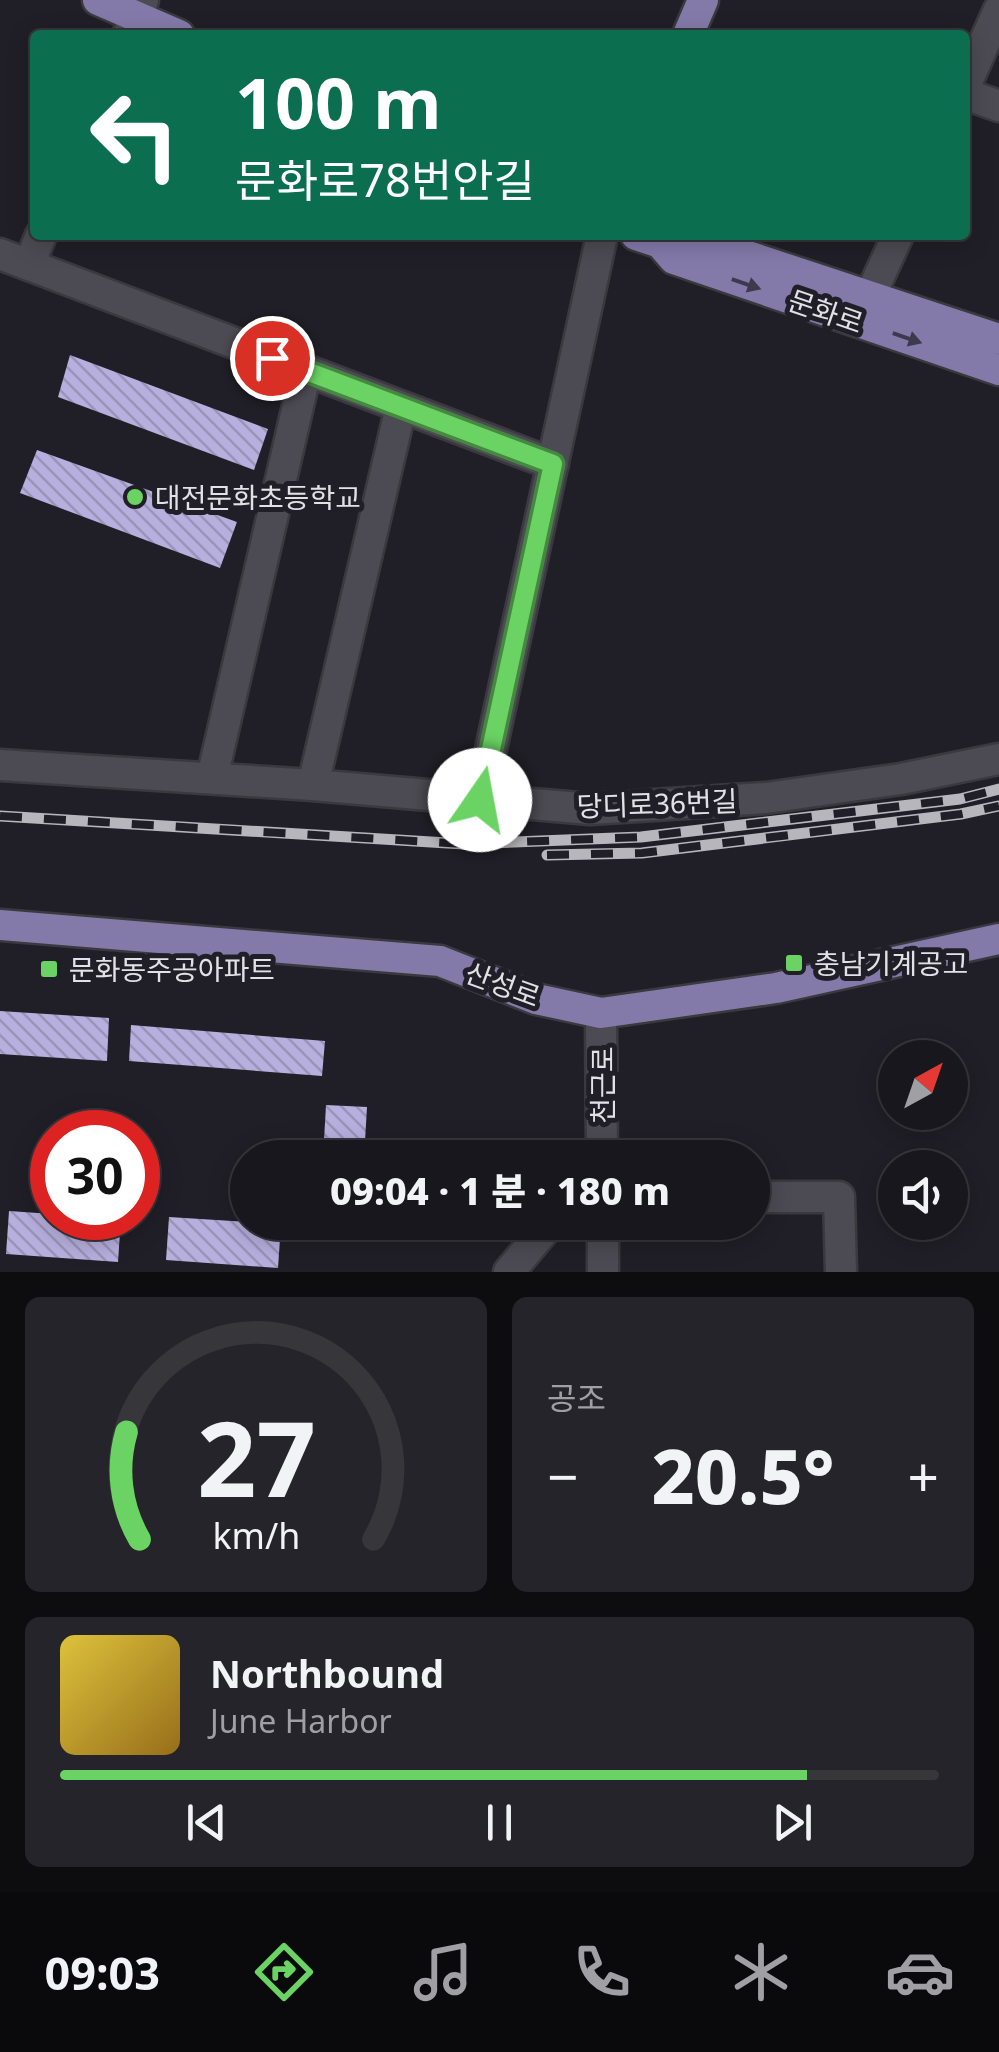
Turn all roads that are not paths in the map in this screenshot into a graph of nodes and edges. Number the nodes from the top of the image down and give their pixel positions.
1 (98, 0) edge
2 (703, 0) edge
3 (999, 10) edge
4 (136, 17) edge
5 (166, 30) edge
6 (690, 30) edge
7 (970, 75) edge
8 (970, 96) edge
9 (999, 106) edge
10 (36, 240) edge
11 (601, 240) edge
12 (666, 240) edge
13 (675, 240) edge
14 (896, 240) edge
15 (14, 259) edge
16 (870, 296) junction
17 (939, 319) junction
18 (999, 328) edge
19 (999, 339) edge
20 (953, 354) junction
21 (999, 370) edge
22 (306, 371) junction
23 (999, 380) edge
24 (401, 407) junction
25 (553, 464) junction
26 (999, 759) edge
27 (0, 765) edge
28 (212, 778) junction
29 (313, 784) junction
30 (480, 800) junction
31 (0, 926) edge
32 (999, 939) edge
33 (601, 1013) junction
34 (602, 1140) edge
35 (770, 1196) edge
36 (537, 1240) edge
37 (603, 1240) edge
38 (509, 1272) edge
39 (603, 1272) edge
40 (841, 1272) edge

1 - 4 main road
2 - 6 main road
3 - 7 street
4 - 5 main road
8 - 9 street
10 - 15 street
11 - 25 street
12 -> 20 main road, 문화로
13 - 16 main road, 문화로
14 - 16 street
15 - 22 street
16 - 17 main road, 문화로
17 - 18 main road
17 - 19 main road, 문화로
20 - 21 main road, 문화로
20 - 23 main road
22 - 24 street
22 - 28 street
24 - 25 street
24 - 29 street
25 - 30 street
26 - 30 street, 당디로36번길
27 - 28 street, 당디로36번길
28 - 29 street, 당디로36번길
29 - 30 street, 당디로36번길
31 - 33 main road, 산성로
32 - 33 main road, 산성로
33 - 34 street, 천근로
35 - 40 street
36 - 38 street
37 - 39 street

